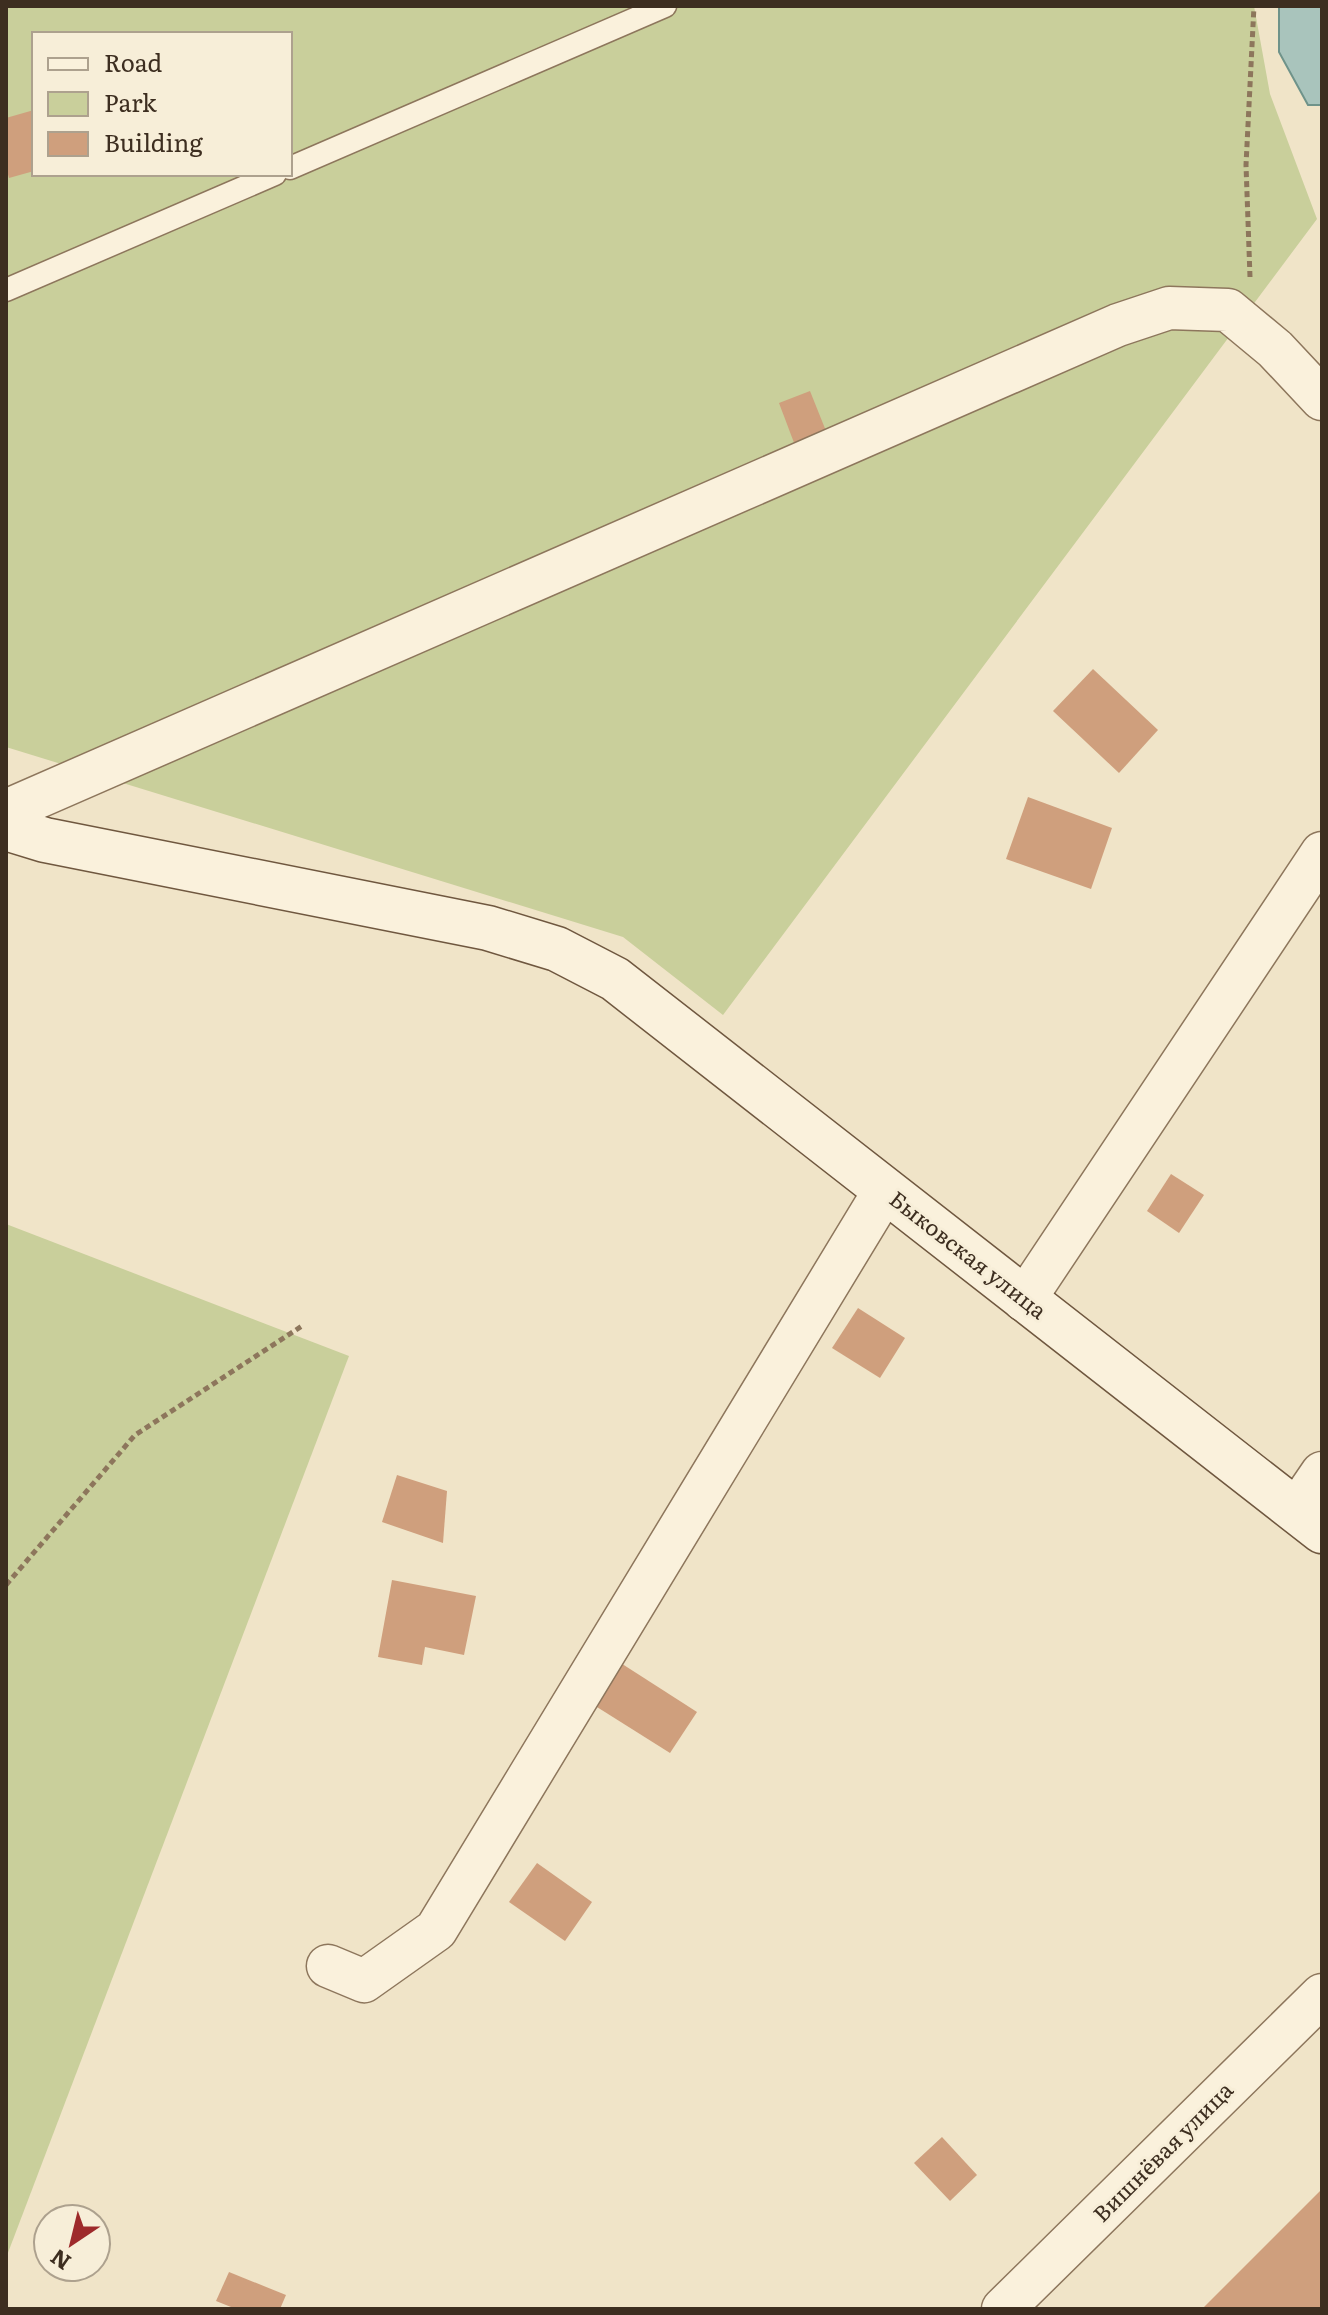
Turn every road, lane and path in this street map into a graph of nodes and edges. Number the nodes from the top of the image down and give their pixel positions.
1 (665, 6) edge
2 (1254, 6) edge
3 (292, 167) edge
4 (270, 176) edge
5 (6, 290) edge
6 (1252, 330) junction
7 (1322, 399) edge
8 (6, 811) edge
9 (6, 828) edge
10 (1322, 853) edge
11 (885, 1190) junction
12 (1024, 1300) junction
13 (302, 1326) dead end
14 (1322, 1473) edge
15 (1309, 1521) edge
16 (6, 1585) edge
17 (328, 1966) dead end
18 (1322, 1995) edge
19 (1003, 2309) edge

1 - 3 lane
2 - 6 path
4 - 5 lane
6 - 7 street
6 - 8 street
9 - 11 street, Быковская улица
10 - 12 street
11 - 12 street, Быковская улица
11 - 17 street
12 - 15 street, Быковская улица
13 - 16 path
14 - 15 street
18 - 19 street, Вишнёвая улица

